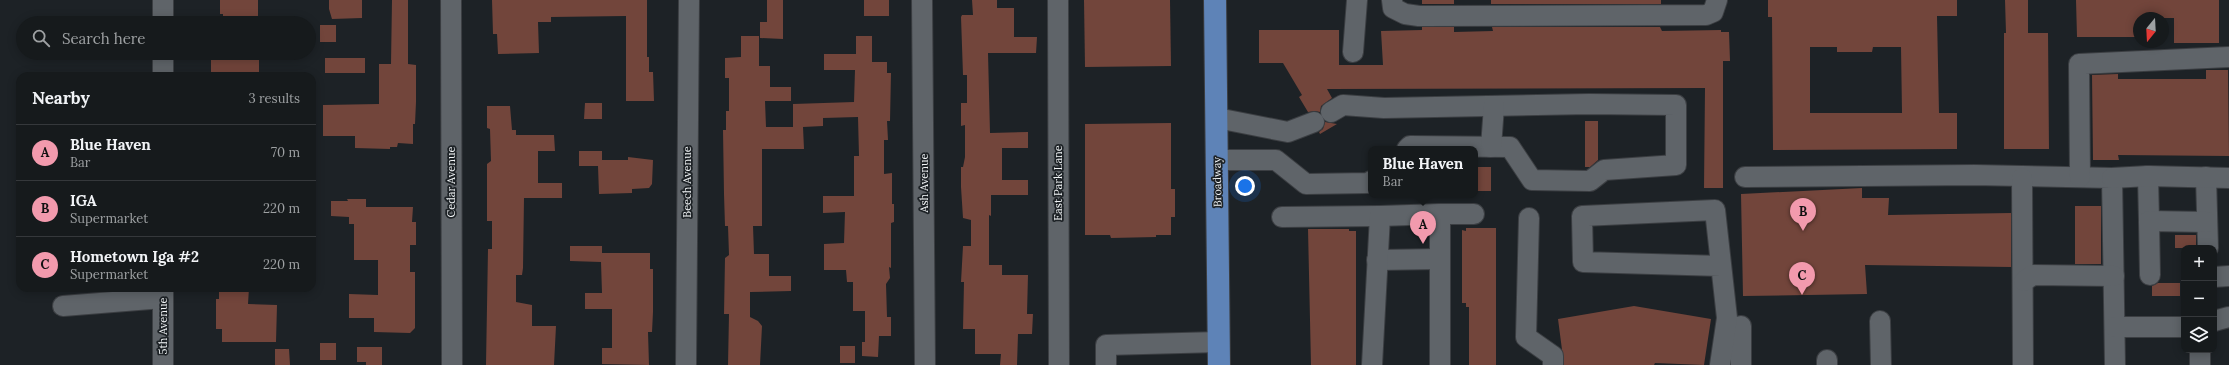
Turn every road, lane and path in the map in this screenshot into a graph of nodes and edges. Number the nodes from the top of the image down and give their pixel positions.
1 (163, 0) edge
2 (451, 0) edge
3 (689, 0) edge
4 (922, 0) edge
5 (1058, 0) edge
6 (1216, 0) edge
7 (1357, 0) edge
8 (1392, 0) edge
9 (1717, 0) edge
10 (163, 16) edge
11 (1352, 52) dead end
12 (2229, 57) edge
13 (163, 60) edge
14 (163, 72) edge
15 (1494, 106) junction
16 (1331, 112) dead end
17 (1217, 118) junction
18 (1314, 122) dead end
19 (1288, 132) junction
20 (1478, 147) edge
21 (1491, 147) junction
22 (1217, 160) junction
23 (1276, 160) junction
24 (2148, 176) junction
25 (1745, 177) dead end
26 (2080, 177) junction
27 (2206, 177) junction
28 (2022, 178) junction
29 (2112, 178) junction
30 (2229, 178) edge
31 (1368, 184) edge
32 (1440, 214) junction
33 (1474, 214) dead end
34 (1380, 216) junction
35 (1282, 217) dead end
36 (1529, 218) dead end
37 (2150, 221) junction
38 (2207, 222) junction
39 (2208, 245) edge
40 (1440, 259) junction
41 (1377, 260) junction
42 (1721, 266) junction
43 (2150, 275) dead end
44 (2114, 276) junction
45 (2229, 276) edge
46 (2217, 277) edge
47 (2024, 281) junction
48 (163, 293) edge
49 (63, 306) dead end
50 (2229, 317) edge
51 (1880, 321) dead end
52 (2217, 321) edge
53 (1741, 326) dead end
54 (2115, 327) junction
55 (2181, 327) edge
56 (1219, 342) junction
57 (2200, 353) edge
58 (163, 365) edge
59 (452, 365) edge
60 (686, 365) edge
61 (925, 365) edge
62 (1059, 365) edge
63 (1106, 365) edge
64 (1219, 365) edge
65 (1372, 365) edge
66 (1440, 365) edge
67 (1553, 365) edge
68 (1720, 365) edge
69 (1741, 365) edge
70 (1880, 365) edge
71 (2023, 365) edge
72 (2115, 365) edge
73 (2200, 365) edge

1 - 10 street
2 - 59 street, Cedar Avenue
3 - 60 street, Beech Avenue
4 - 61 street, Ash Avenue
5 - 62 street, East Park Lane
6 - 17 main road, Broadway
7 - 11 street
8 - 9 street
12 - 26 street
13 - 14 street
15 - 16 street
15 - 21 street
15 - 21 street
17 - 19 street
17 - 22 main road, Broadway
18 - 19 street
19 - 23 street
20 - 21 street
22 - 23 street
22 - 56 main road, Broadway
23 - 31 street
24 - 27 street
24 - 29 street
24 - 37 street
25 - 28 street
26 - 28 street
26 - 29 street
27 - 30 street
27 - 38 street
28 - 47 street
29 - 44 street
32 - 33 street
32 - 34 street
32 - 40 street
34 - 35 street
34 - 41 street
36 - 67 street
37 - 38 street
37 - 43 street
38 - 39 street
40 - 41 street
40 - 66 street
41 - 65 street
42 - 42 street
42 - 68 street
44 - 47 street
44 - 54 street
45 - 46 street
47 - 71 street
48 - 49 street
48 - 58 street, 5th Avenue
50 - 52 street
51 - 70 street
53 - 69 street
54 - 55 street
54 - 72 street
56 - 63 street
56 - 64 main road, Broadway
57 - 73 street

